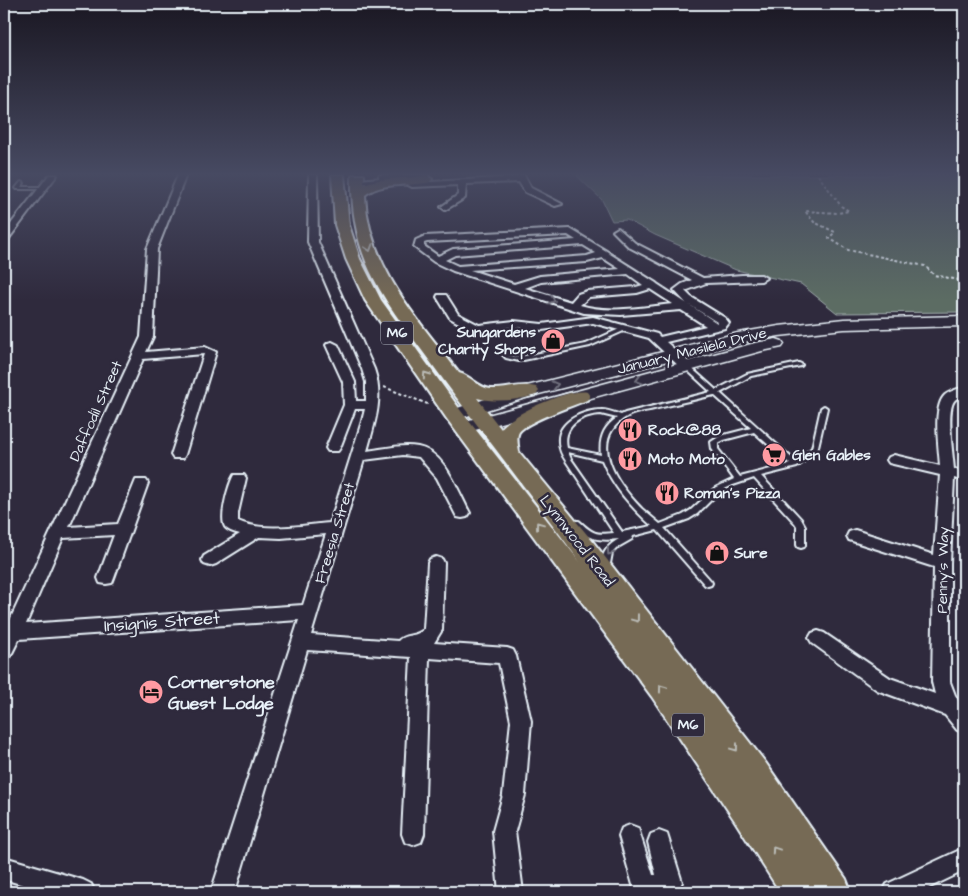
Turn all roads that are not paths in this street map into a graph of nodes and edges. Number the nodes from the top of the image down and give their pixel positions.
1 (21, 217) edge
2 (165, 217) edge
3 (313, 217) edge
4 (344, 217) edge
5 (360, 217) edge
6 (618, 231) dead end
7 (4, 239) edge
8 (586, 242) junction
9 (605, 254) junction
10 (437, 260) junction
11 (456, 269) junction
12 (630, 271) junction
13 (761, 278) dead end
14 (702, 281) junction
15 (652, 285) junction
16 (514, 288) junction
17 (442, 297) dead end
18 (684, 306) junction
19 (573, 307) junction
20 (964, 321) edge
21 (715, 327) junction
22 (626, 328) junction
23 (964, 330) edge
24 (660, 340) junction
25 (332, 344) dead end
26 (502, 352) dead end
27 (138, 356) junction
28 (436, 358) junction
29 (680, 360) junction
30 (799, 365) dead end
31 (529, 391) junction
32 (964, 391) edge
33 (717, 392) junction
34 (580, 396) junction
35 (350, 405) junction
36 (373, 405) junction
37 (824, 408) dead end
38 (620, 417) junction
39 (469, 418) junction
40 (756, 429) junction
41 (333, 448) dead end
42 (563, 449) junction
43 (178, 455) dead end
44 (358, 456) junction
45 (603, 458) junction
46 (512, 459) junction
47 (894, 460) dead end
48 (795, 465) junction
49 (947, 470) junction
50 (756, 476) junction
51 (964, 476) edge
52 (239, 478) dead end
53 (739, 481) junction
54 (141, 482) dead end
55 (462, 513) dead end
56 (658, 527) junction
57 (336, 528) junction
58 (124, 529) junction
59 (254, 532) junction
60 (59, 533) junction
61 (634, 534) junction
62 (620, 536) junction
63 (855, 536) dead end
64 (801, 544) dead end
65 (210, 560) dead end
66 (436, 563) dead end
67 (942, 563) junction
68 (106, 578) dead end
69 (607, 580) junction
70 (708, 583) dead end
71 (310, 612) junction
72 (14, 632) junction
73 (818, 638) dead end
74 (301, 639) junction
75 (4, 652) edge
76 (420, 652) junction
77 (950, 708) junction
78 (964, 724) edge
79 (413, 834) dead end
80 (630, 836) dead end
81 (659, 842) dead end
82 (964, 859) edge
83 (4, 868) edge
84 (647, 890) edge
85 (83, 892) edge
86 (223, 892) edge
87 (511, 892) edge
88 (799, 892) edge
89 (834, 892) edge
90 (895, 892) edge

1 - 7 street
2 - 27 street, Daffodil Street
3 - 36 street, Freesia Street
39 -> 4 main road, Lynnwood Road / M6
5 -> 28 main road, Lynnwood Road / M6
6 - 14 street
8 - 9 street
8 - 10 street
8 - 10 street
9 - 11 street
9 - 12 street
10 - 11 street
11 - 16 street
12 - 15 street
12 - 16 street
13 - 14 street
14 - 21 street
15 - 18 street
15 - 19 street
16 -> 19 street
17 - 22 street
18 - 19 street
18 - 21 street
20 - 29 main road, January Masilela Drive
21 - 24 street
22 - 24 street
22 - 26 lane
23 - 29 main road, January Masilela Drive
24 - 29 street
25 - 35 street
27 - 43 street
27 - 60 street, Daffodil Street
28 - 31 main road
28 - 39 main road, Lynnwood Road / M6
31 -> 29 main road, January Masilela Drive
29 - 33 lane
29 -> 34 main road, January Masilela Drive
30 - 33 lane
31 - 39 main road, January Masilela Drive
32 - 49 street, Penny's Way
33 - 38 lane
33 - 40 lane
34 - 39 main road, January Masilela Drive
34 - 46 main road
35 - 36 street
35 - 41 street
36 - 44 street, Freesia Street
37 - 48 lane
38 - 42 lane
38 - 45 lane
39 - 46 main road, Lynnwood Road / M6
88 -> 39 main road, Lynnwood Road / M6
40 - 48 lane
40 - 53 lane
42 - 45 lane
42 - 62 lane
44 - 55 street
44 - 57 street, Freesia Street
45 - 56 lane
46 - 62 lane
46 - 69 main road, Lynnwood Road / M6
47 - 49 street
48 - 50 lane
49 - 51 street
49 - 67 street, Penny's Way
50 - 53 lane
50 - 64 lane
52 - 59 street
53 - 56 lane
54 - 58 street
56 - 61 lane
56 - 70 lane
57 - 59 street
57 - 71 street, Freesia Street
58 - 60 street
58 - 68 street
59 - 65 street
60 - 72 street, Daffodil Street
61 - 62 lane
61 -> 69 lane
63 - 67 street
66 - 74 street
67 - 77 street, Penny's Way
69 -> 89 main road, Lynnwood Road / M6
71 - 72 street, Insignis Street
71 - 74 street, Freesia Street
72 - 75 street, Daffodil Street
73 - 77 street
74 - 76 street
74 - 86 street, Freesia Street
76 - 79 street
76 - 87 street
77 - 78 street, Penny's Way
80 - 84 street
81 - 84 street
82 - 90 street
83 - 85 street

